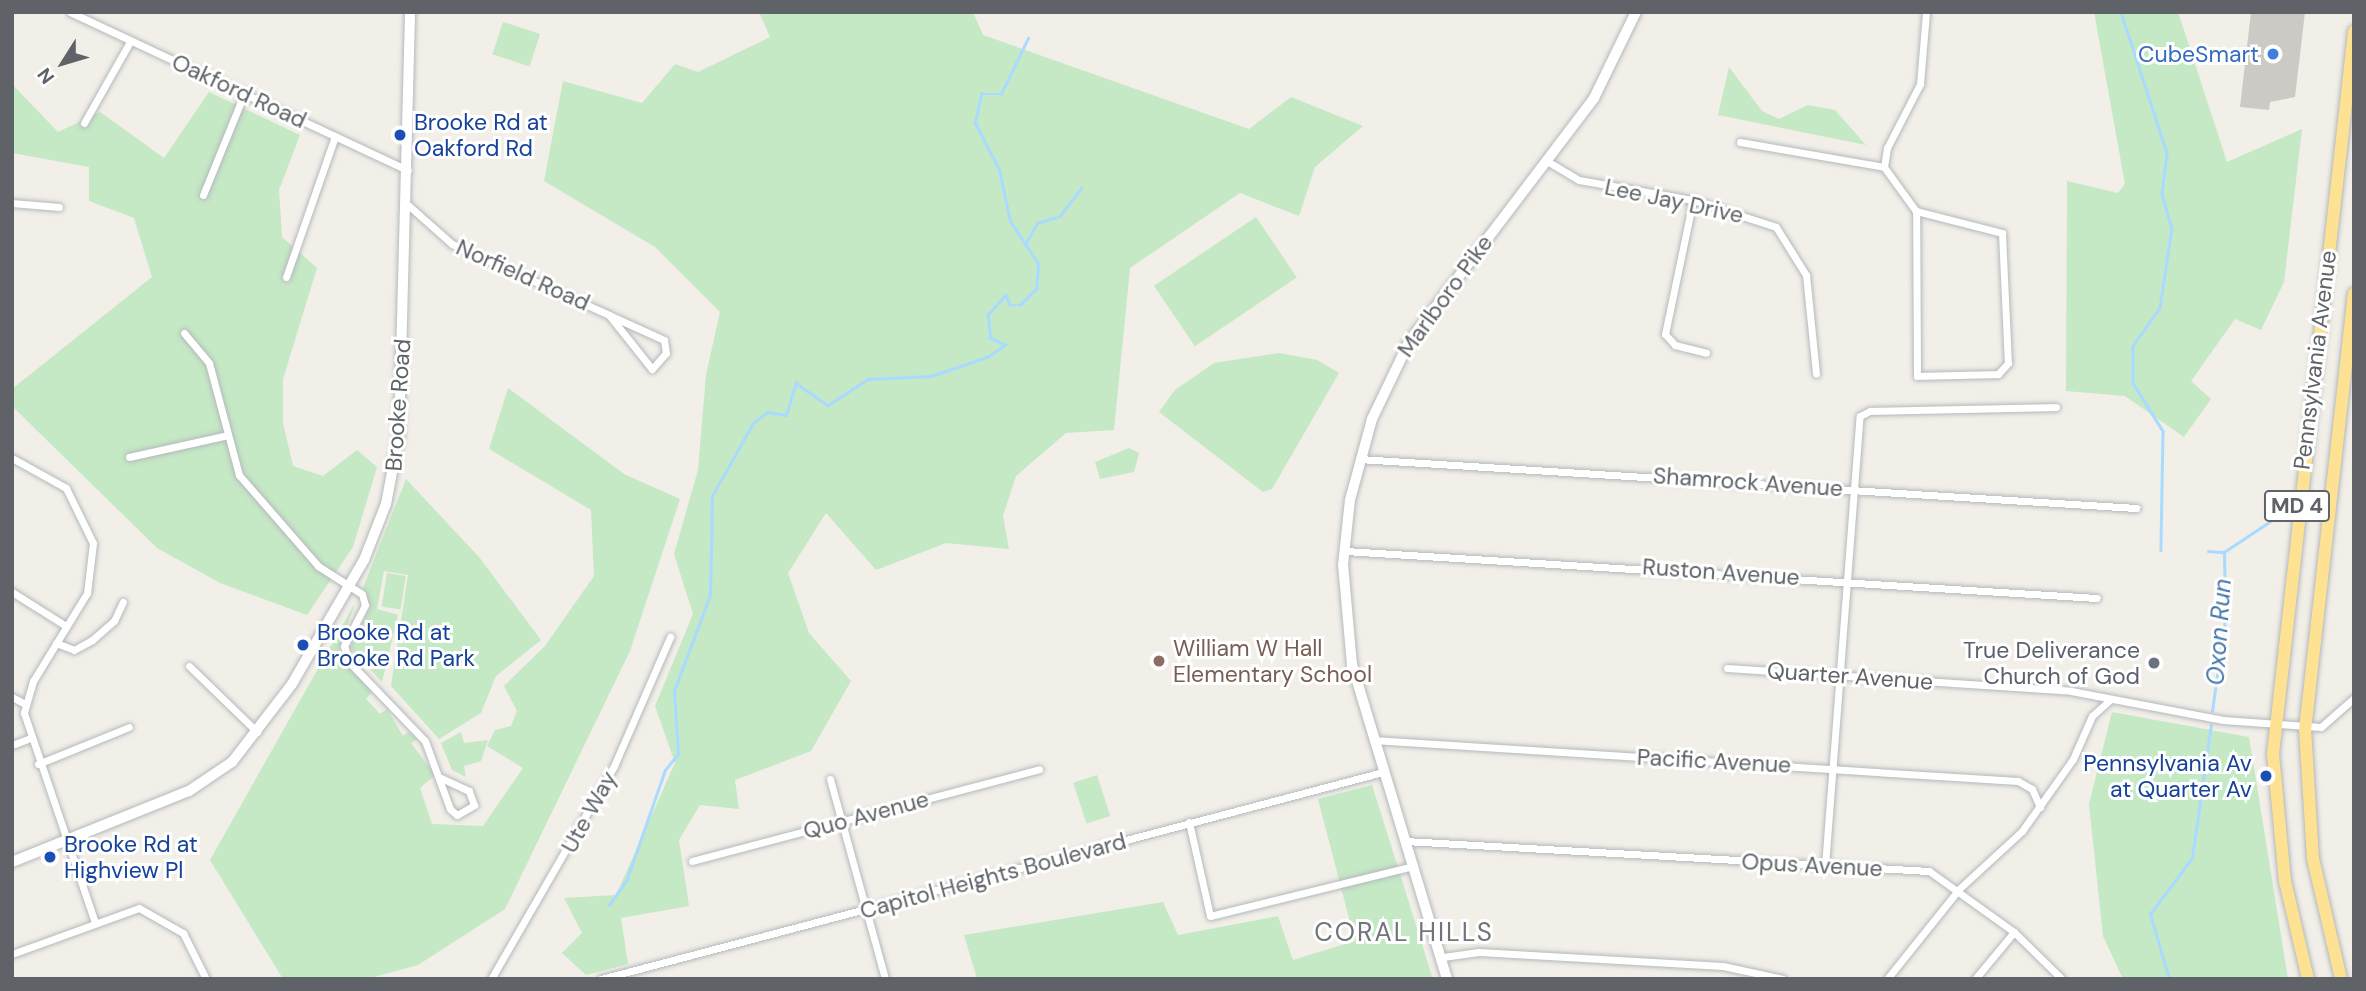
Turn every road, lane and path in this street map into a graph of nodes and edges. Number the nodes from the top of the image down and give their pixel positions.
1 (70, 12) edge
2 (410, 12) edge
3 (1636, 12) edge
4 (1926, 12) edge
5 (2354, 32) edge
6 (131, 40) junction
7 (244, 93) junction
8 (84, 123) dead end
9 (335, 136) junction
10 (1740, 142) dead end
11 (1547, 161) junction
12 (1884, 167) junction
13 (408, 170) junction
14 (203, 195) dead end
15 (1693, 200) junction
16 (12, 203) edge
17 (408, 205) junction
18 (59, 207) dead end
19 (1916, 211) junction
20 (286, 277) dead end
21 (2354, 294) edge
22 (609, 314) junction
23 (184, 333) dead end
24 (1706, 353) dead end
25 (1816, 373) dead end
26 (2056, 407) dead end
27 (224, 436) junction
28 (129, 457) dead end
29 (12, 458) edge
30 (1359, 459) junction
31 (1855, 489) junction
32 (2136, 508) dead end
33 (1345, 551) junction
34 (1847, 581) junction
35 (350, 586) junction
36 (12, 593) edge
37 (2097, 598) dead end
38 (122, 602) dead end
39 (66, 626) junction
40 (670, 637) dead end
41 (55, 643) junction
42 (188, 666) dead end
43 (1727, 668) dead end
44 (1841, 675) junction
45 (12, 697) edge
46 (2354, 698) edge
47 (2117, 699) junction
48 (25, 704) junction
49 (2275, 725) junction
50 (2306, 726) junction
51 (129, 727) dead end
52 (258, 733) junction
53 (28, 739) junction
54 (1373, 740) junction
55 (12, 745) edge
56 (38, 764) junction
57 (1834, 767) junction
58 (1039, 769) dead end
59 (1383, 772) junction
60 (440, 778) junction
61 (830, 779) dead end
62 (2040, 807) junction
63 (844, 821) junction
64 (1189, 822) junction
65 (1405, 841) junction
66 (65, 842) junction
67 (692, 861) dead end
68 (12, 862) edge
69 (1413, 866) junction
70 (1825, 866) junction
71 (1959, 889) junction
72 (868, 909) junction
73 (94, 920) junction
74 (2014, 932) junction
75 (12, 954) edge
76 (1443, 957) junction
77 (206, 979) edge
78 (491, 979) edge
79 (601, 979) edge
80 (885, 979) edge
81 (1447, 979) edge
82 (1783, 979) edge
83 (1887, 979) edge
84 (1975, 979) edge
85 (2062, 979) edge
86 (2308, 979) edge
87 (2341, 979) edge

1 - 6 street, Oakford Road
2 - 13 main road, Brooke Road
3 - 11 main road, Marlboro Pike
4 - 12 street
5 - 49 highway, Pennsylvania Avenue / MD 4
6 - 7 street, Oakford Road
6 - 8 street
7 - 9 street, Oakford Road
7 - 14 street
9 - 13 street, Oakford Road
9 - 20 street
10 - 12 street
11 - 15 street, Lee Jay Drive
11 - 30 main road, Marlboro Pike
12 - 19 street
13 - 17 main road, Brooke Road
15 - 24 street
15 - 25 street, Lee Jay Drive
16 - 18 street
17 - 22 street, Norfield Road
17 - 35 main road, Brooke Road
19 - 19 street
21 - 50 highway, Pennsylvania Avenue / MD 4
22 - 22 street, Norfield Road
23 - 27 street
26 - 31 street
27 - 28 street
27 - 35 street
29 - 39 street
30 - 31 street, Shamrock Avenue
30 - 33 main road, Marlboro Pike
31 - 32 street, Shamrock Avenue
31 - 34 street
33 - 34 street, Ruston Avenue
33 - 54 main road, Marlboro Pike
34 - 37 street, Ruston Avenue
34 - 44 street
35 - 52 main road, Brooke Road
35 - 60 street
36 - 39 street
38 - 41 street
39 - 41 street
40 - 78 street, Ute Way
41 - 48 street
42 - 52 street
43 - 44 street, Quarter Avenue
44 - 47 street, Quarter Avenue
44 - 57 street
45 - 48 street
46 - 50 street, Quarter Avenue
47 - 49 street, Quarter Avenue
47 - 62 street
48 - 53 street
49 - 50 street, Quarter Avenue
49 - 86 highway, Pennsylvania Avenue / MD 4
50 - 87 highway, Pennsylvania Avenue / MD 4
51 - 56 street
52 - 66 main road, Brooke Road
53 - 55 street
53 - 56 street
54 - 57 street, Pacific Avenue
54 - 59 main road, Marlboro Pike
56 - 66 street
57 - 62 street, Pacific Avenue
57 - 70 street
58 - 63 street, Quo Avenue
59 - 64 street, Capitol Heights Boulevard
59 - 65 main road, Marlboro Pike
60 - 60 street
61 - 63 street
62 - 71 street
63 - 67 street, Quo Avenue
63 - 72 street
64 - 69 street
64 - 72 street, Capitol Heights Boulevard
65 - 69 main road, Marlboro Pike
65 - 70 street, Opus Avenue
66 - 68 main road, Brooke Road
66 - 73 street
69 - 76 main road, Marlboro Pike
70 - 71 street, Opus Avenue
71 - 74 street, Opus Avenue
71 - 83 street
72 - 79 street, Capitol Heights Boulevard
72 - 80 street
73 - 75 street
73 - 77 street
74 - 84 street
74 - 85 street, Opus Avenue
76 - 81 main road, Marlboro Pike
76 - 82 street

